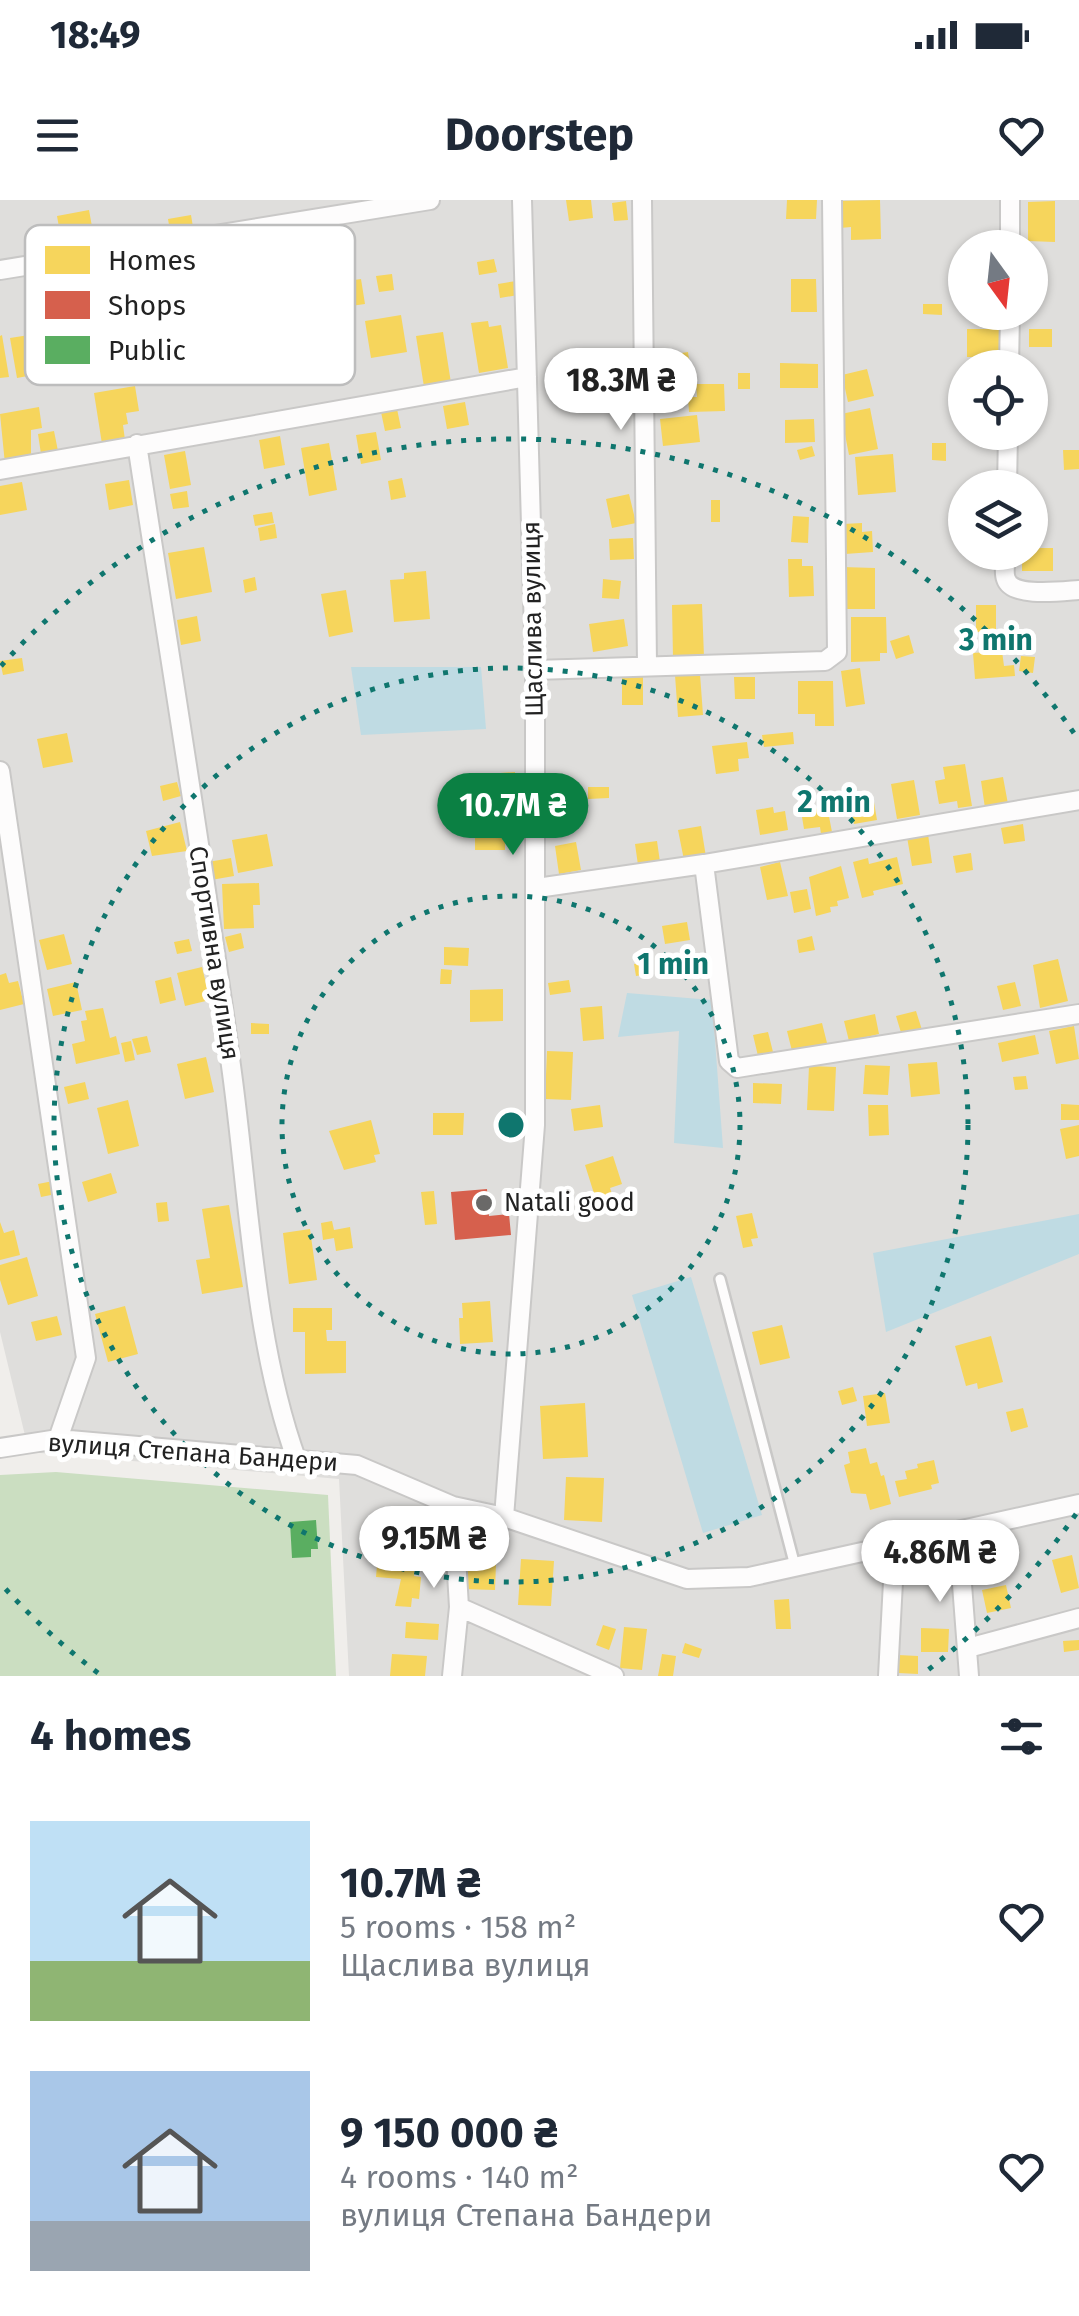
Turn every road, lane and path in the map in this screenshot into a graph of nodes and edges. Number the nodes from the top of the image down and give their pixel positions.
1 (430, 200) edge
2 (522, 200) edge
3 (642, 200) edge
4 (832, 200) edge
5 (1010, 200) edge
6 (276, 225) edge
7 (1010, 230) edge
8 (25, 266) edge
9 (0, 270) edge
10 (527, 376) junction
11 (137, 444) junction
12 (0, 470) edge
13 (1006, 570) edge
14 (1079, 590) edge
15 (647, 665) junction
16 (535, 670) junction
17 (0, 771) edge
18 (1079, 800) edge
19 (704, 864) junction
20 (537, 888) junction
21 (1079, 1014) edge
22 (720, 1278) dead end
23 (58, 1439) junction
24 (0, 1448) edge
25 (297, 1461) junction
26 (1079, 1504) edge
27 (453, 1506) junction
28 (504, 1517) junction
29 (958, 1532) junction
30 (895, 1544) junction
31 (795, 1566) junction
32 (459, 1607) junction
33 (1079, 1618) edge
34 (968, 1648) junction
35 (452, 1676) edge
36 (614, 1676) edge
37 (888, 1676) edge
38 (969, 1676) edge

1 - 6 street
2 - 10 street, Щаслива вулиця
3 - 15 street
4 - 15 street
5 - 7 street
8 - 9 street
10 - 11 street
10 - 16 street, Щаслива вулиця
11 - 12 street
11 - 25 street, Спортивна вулиця
13 - 14 street
15 - 16 street
16 - 20 street, Щаслива вулиця
17 - 23 street
18 - 19 street
19 - 20 street
19 - 21 street
20 - 28 street, Щаслива вулиця
22 - 31 lane
23 - 24 street, вулиця Степана Бандери
23 - 25 street, вулиця Степана Бандери
25 - 27 street, вулиця Степана Бандери
26 - 29 street, вулиця Степана Бандери
27 - 28 street, вулиця Степана Бандери
27 - 32 street
28 - 31 street, вулиця Степана Бандери
29 - 30 street, вулиця Степана Бандери
29 - 34 street
30 - 31 street, вулиця Степана Бандери
30 - 37 street
32 - 35 street
32 - 36 street
33 - 34 street
34 - 38 street

